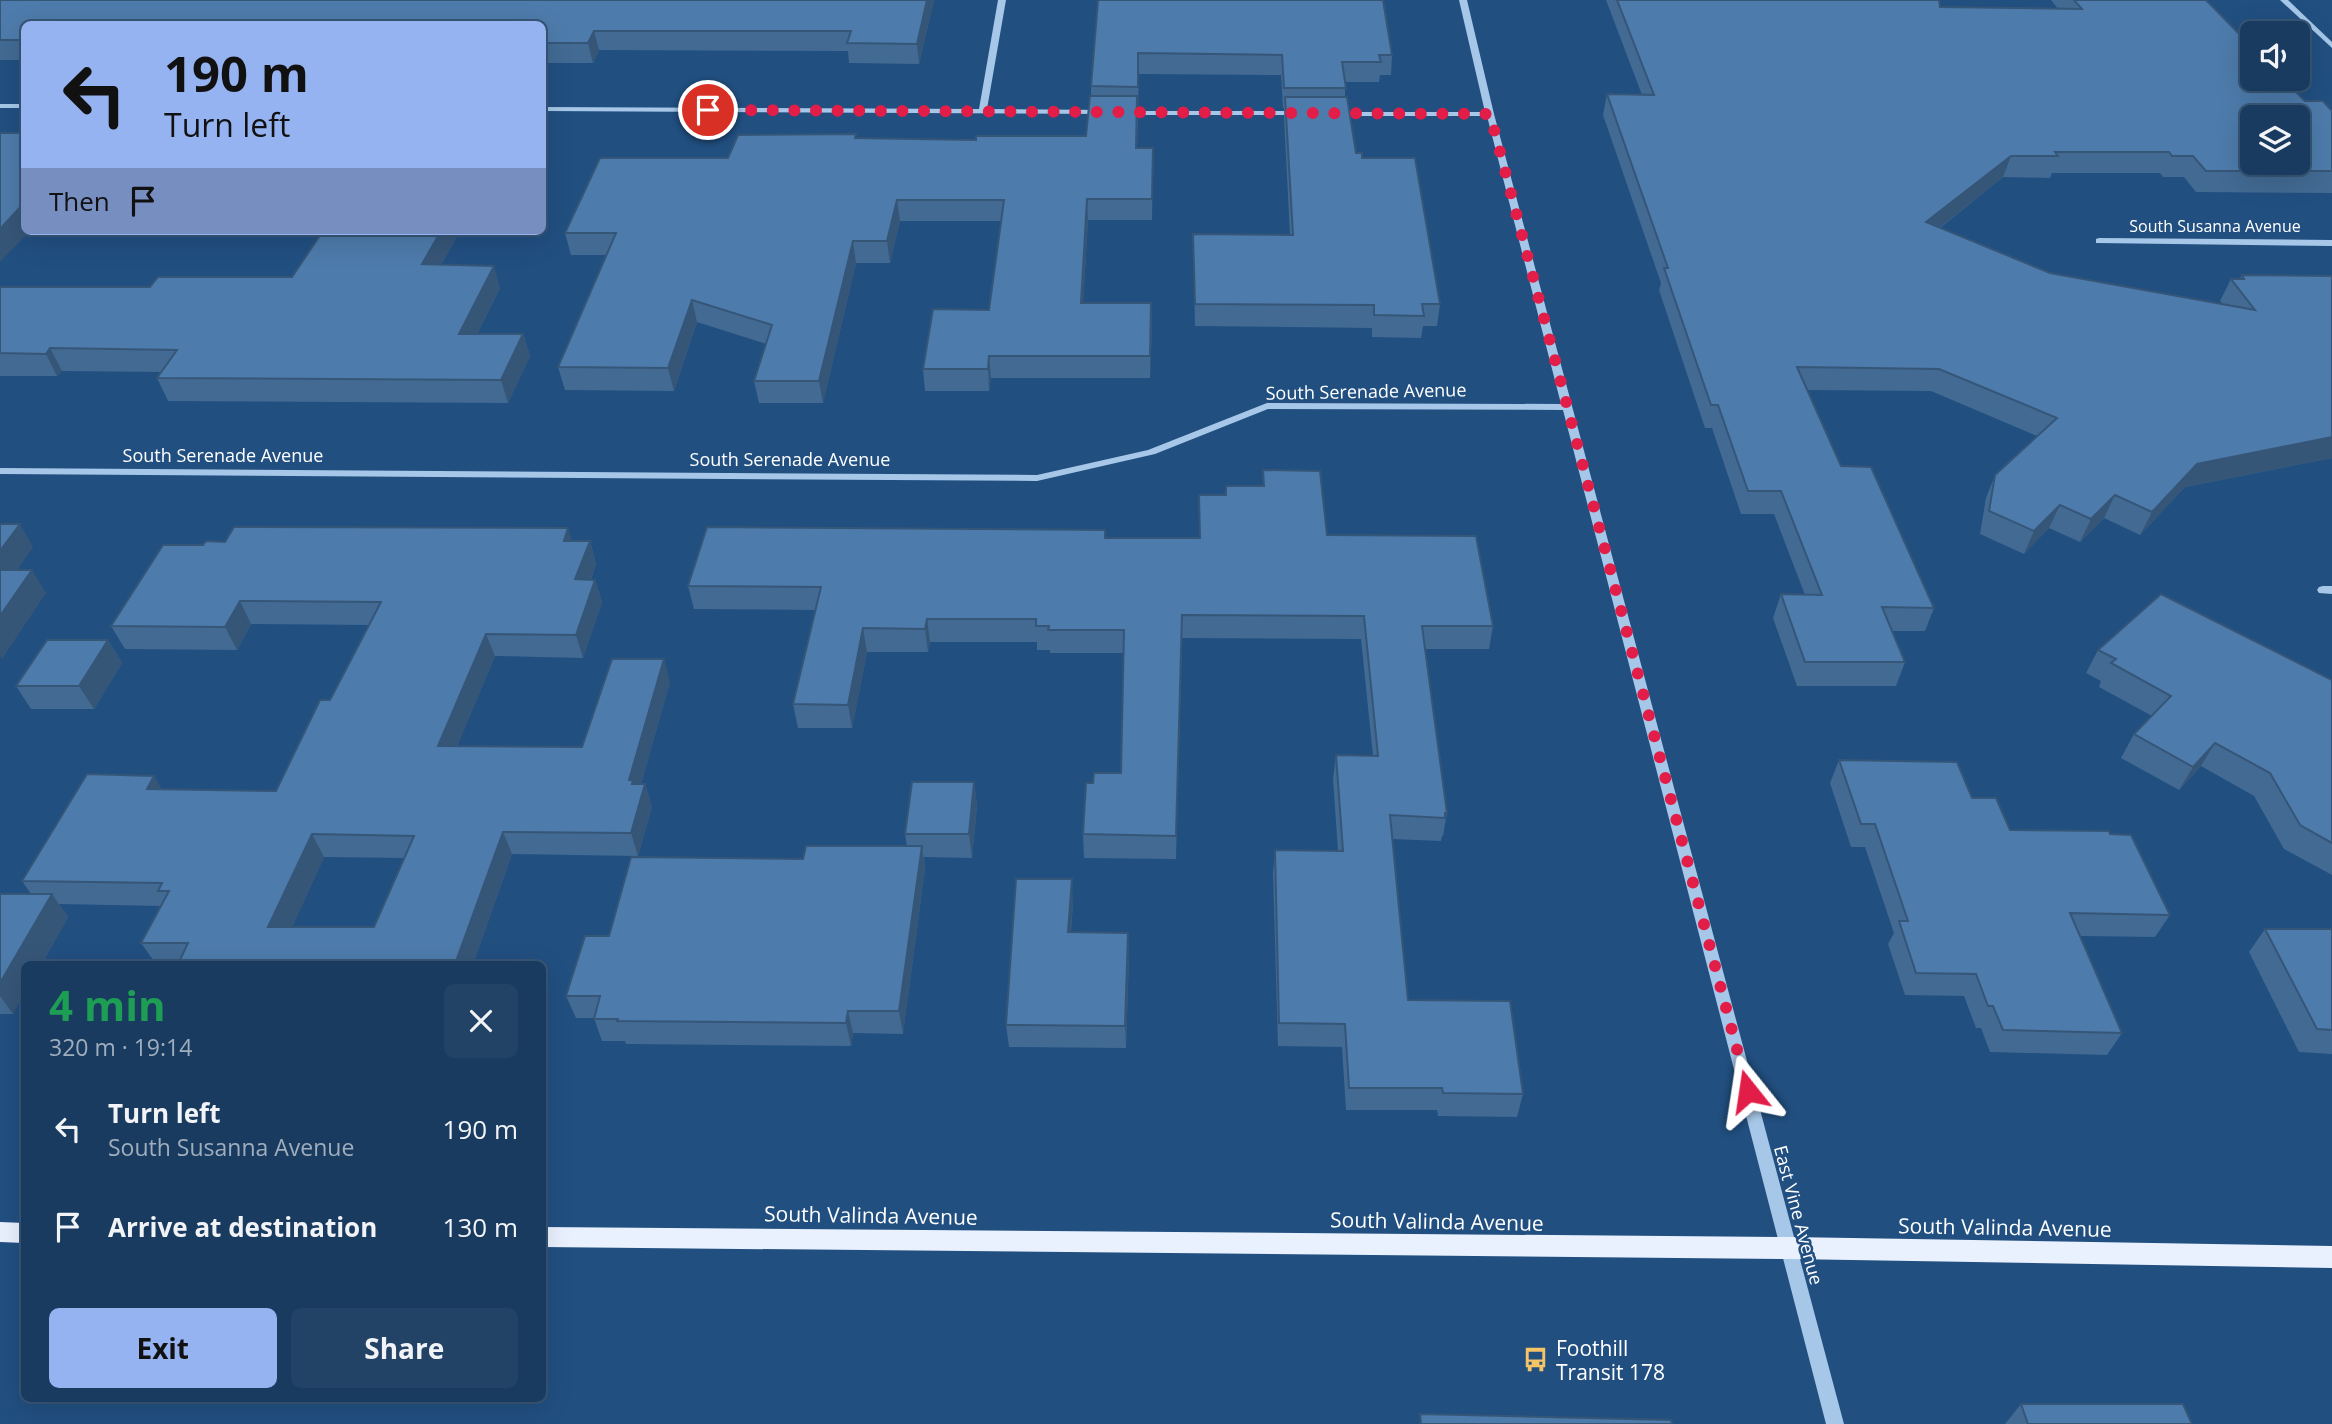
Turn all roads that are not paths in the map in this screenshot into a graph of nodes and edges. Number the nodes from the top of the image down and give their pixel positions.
1 (1002, 0) edge
2 (1463, 0) edge
3 (2284, 0) edge
4 (2332, 46) edge
5 (0, 106) edge
6 (21, 106) edge
7 (546, 109) edge
8 (982, 112) junction
9 (1312, 114) edge
10 (1325, 114) edge
11 (1490, 114) junction
12 (2099, 241) dead end
13 (2332, 243) edge
14 (1567, 407) junction
15 (0, 471) edge
16 (0, 1232) edge
17 (21, 1233) edge
18 (546, 1237) edge
19 (1790, 1248) junction
20 (2332, 1257) edge
21 (1835, 1424) edge

1 - 8 street
2 - 11 street, East Vine Avenue
3 - 4 street
5 - 6 street
7 - 8 street
8 - 9 street
10 - 11 street
11 - 14 street, East Vine Avenue
12 - 13 street, South Susanna Avenue
14 - 15 street, South Serenade Avenue
14 - 19 street, East Vine Avenue
16 - 17 main road
18 - 19 main road, South Valinda Avenue
19 - 20 main road, South Valinda Avenue
19 - 21 street, East Vine Avenue

